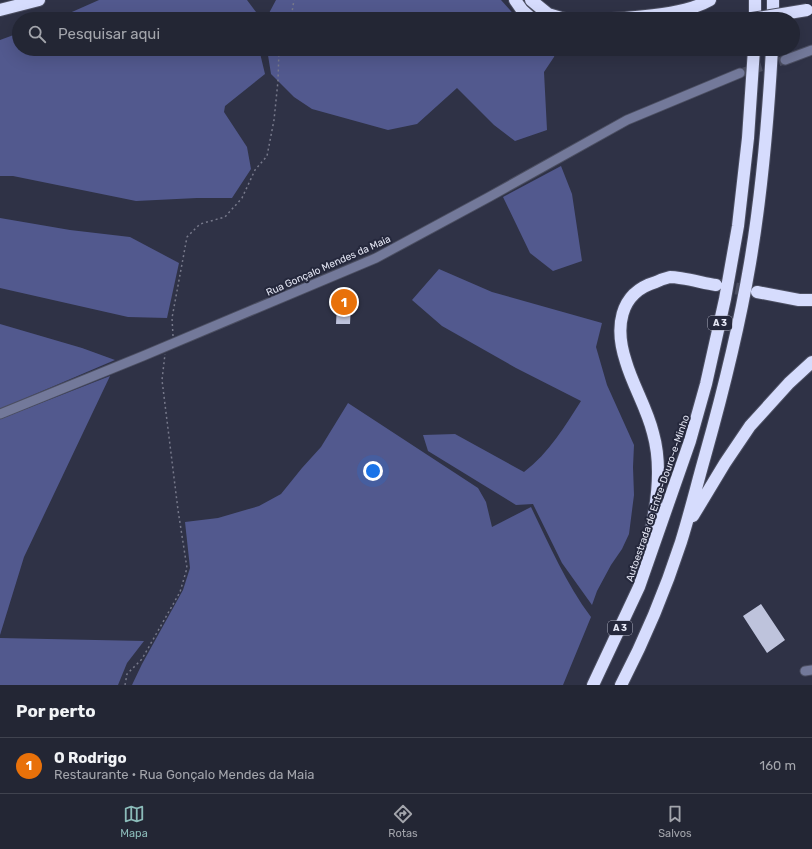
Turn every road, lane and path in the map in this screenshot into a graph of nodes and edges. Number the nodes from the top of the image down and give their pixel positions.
1 (39, 0) edge
2 (294, 0) edge
3 (515, 0) edge
4 (531, 0) edge
5 (710, 0) edge
6 (755, 0) edge
7 (773, 0) edge
8 (809, 9) edge
9 (0, 10) edge
10 (292, 12) edge
11 (524, 12) edge
12 (546, 12) edge
13 (670, 12) edge
14 (754, 12) edge
15 (773, 12) edge
16 (792, 12) edge
17 (812, 50) edge
18 (800, 54) edge
19 (279, 56) edge
20 (754, 56) edge
21 (772, 56) edge
22 (796, 56) edge
23 (785, 60) tunnel mouth
24 (740, 73) tunnel mouth
25 (716, 284) tunnel mouth
26 (756, 292) tunnel mouth
27 (812, 300) edge
28 (169, 345) junction
29 (812, 362) edge
30 (0, 414) edge
31 (681, 542) junction
32 (639, 587) junction
33 (125, 685) edge
34 (593, 685) edge
35 (621, 685) edge

1 - 9 highway
2 - 10 path
3 - 11 highway
4 - 12 highway
5 - 13 highway
6 - 14 highway
7 - 15 highway
8 - 16 highway, bridge
17 - 18 street
19 - 28 path
20 - 32 highway, Autoestrada de Entre-Douro-e-Minho / A 3
21 - 31 highway, A 3
22 - 23 street
24 - 28 street, Rua Gonçalo Mendes da Maia
25 - 32 highway
26 - 27 highway
28 - 30 street, Rua Gonçalo Mendes da Maia
28 - 33 path
29 - 31 highway
31 - 35 highway, A 3
32 - 34 highway, Autoestrada de Entre-Douro-e-Minho / A 3

